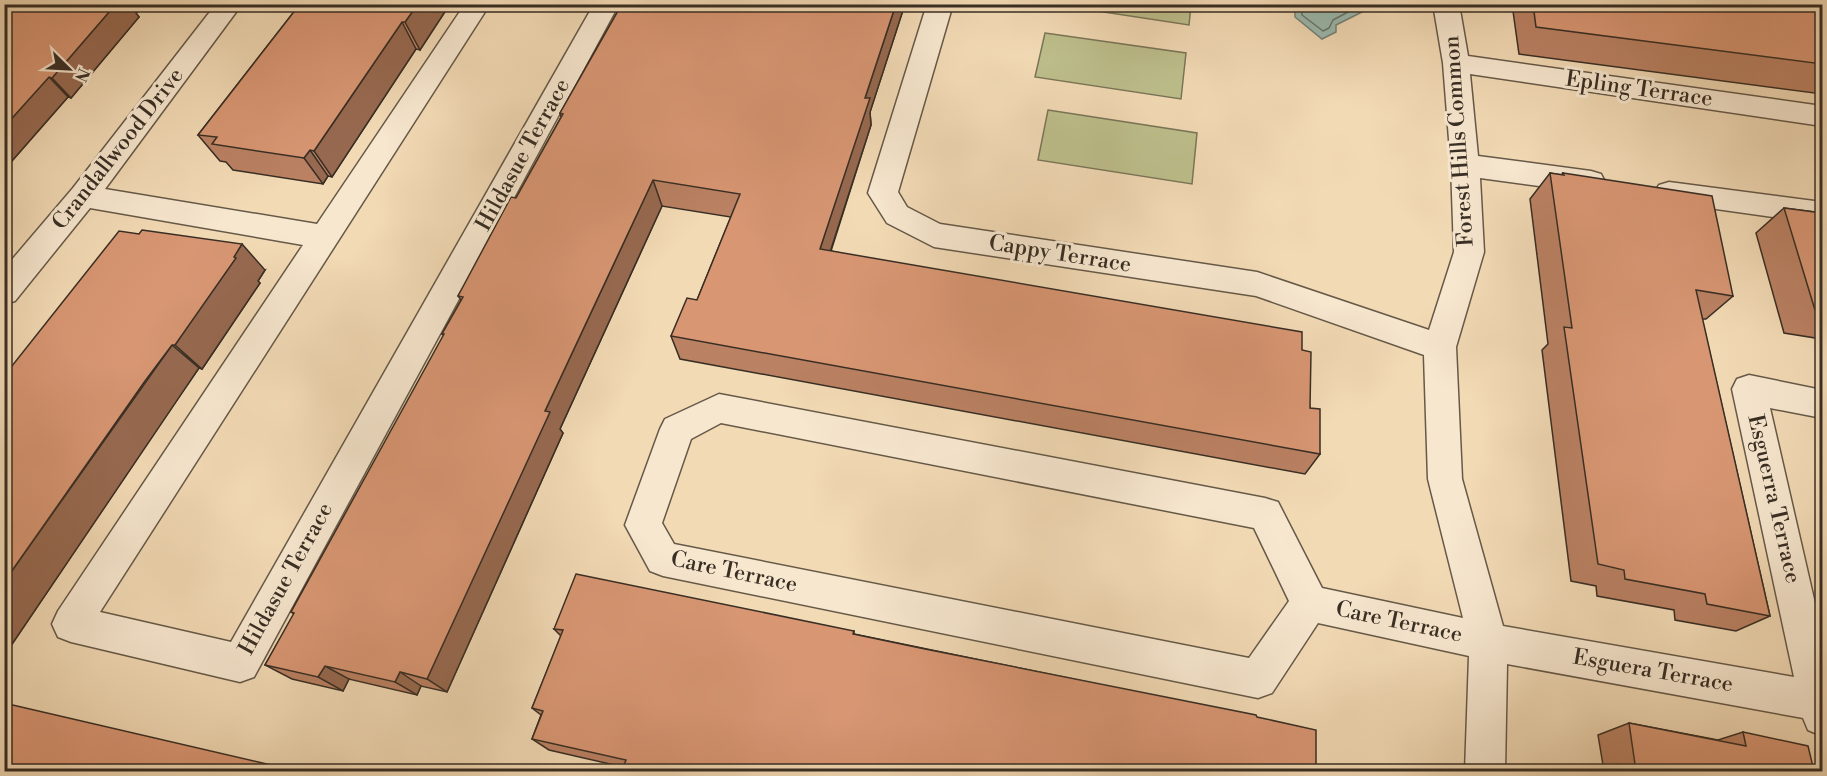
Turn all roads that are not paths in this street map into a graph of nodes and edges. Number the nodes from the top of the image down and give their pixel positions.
1 (231, 4) edge
2 (478, 4) edge
3 (607, 4) edge
4 (940, 4) edge
5 (1446, 4) edge
6 (1456, 63) junction
7 (1822, 116) edge
8 (1465, 165) junction
9 (83, 196) junction
10 (1822, 213) edge
11 (324, 237) junction
12 (4, 292) edge
13 (1440, 347) junction
14 (1822, 404) edge
15 (1310, 603) junction
16 (1488, 642) junction
17 (1821, 709) edge
18 (1485, 771) edge

1 - 9 street, Crandallwood Drive
2 - 11 street, Hildasue Terrace
3 - 11 street, Hildasue Terrace
4 - 13 street, Cappy Terrace
5 - 6 street, Forest Hills Common
6 - 7 street, Epling Terrace
6 - 8 street, Forest Hills Common
8 - 10 street
8 - 13 street, Forest Hills Common
9 - 11 street
9 - 12 street, Crandallwood Drive
13 - 16 street, Forest Hills Common
14 - 17 street, Esguerra Terrace
15 - 15 street, Care Terrace
15 - 16 street, Care Terrace
16 - 17 street, Esguera Terrace
16 - 18 street, Forest Hills Common

